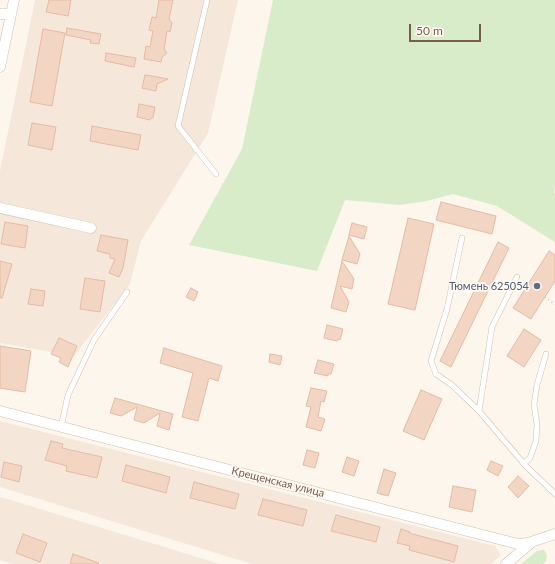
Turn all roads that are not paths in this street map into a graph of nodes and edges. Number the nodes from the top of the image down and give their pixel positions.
1 (14, 0) edge
2 (206, 0) edge
3 (0, 14) edge
4 (11, 14) junction
5 (0, 67) edge
6 (216, 174) dead end
7 (0, 208) edge
8 (91, 228) dead end
9 (462, 238) dead end
10 (517, 277) dead end
11 (127, 292) dead end
12 (546, 354) dead end
13 (0, 411) edge
14 (479, 411) junction
15 (61, 427) junction
16 (524, 463) junction
17 (555, 494) edge
18 (555, 534) edge
19 (533, 542) junction
20 (506, 564) edge

1 - 4 street
2 - 6 lane
3 - 4 street
4 - 5 street
7 - 8 street
9 - 14 lane
10 - 14 lane
11 - 15 lane
12 - 16 lane
13 - 15 street, Крещенская улица
14 - 16 lane
15 - 19 street, Крещенская улица
16 - 17 lane
18 - 19 street, Крещенская улица
19 - 20 street

